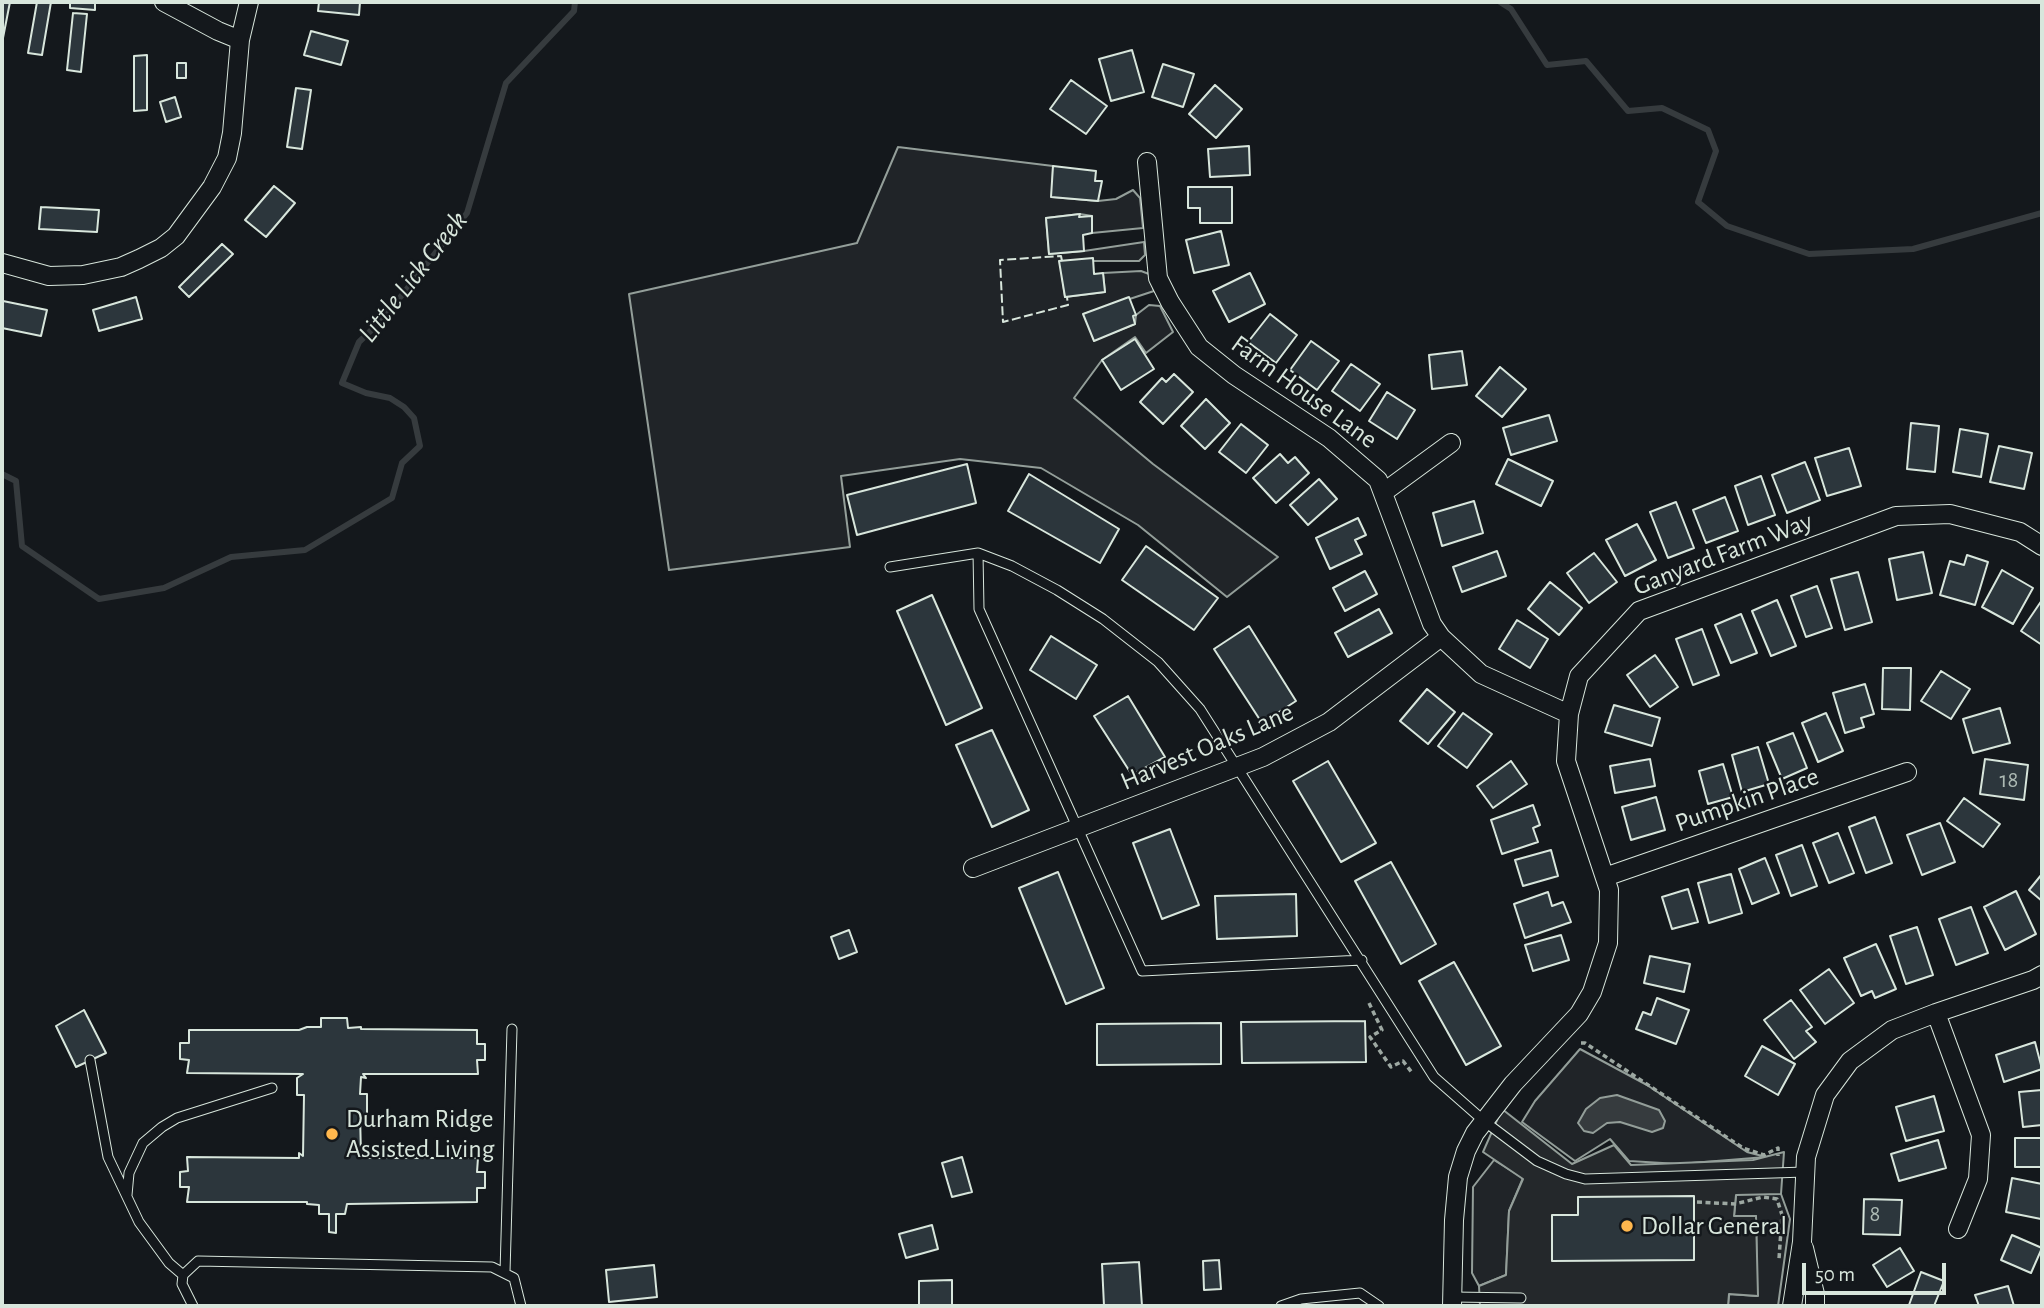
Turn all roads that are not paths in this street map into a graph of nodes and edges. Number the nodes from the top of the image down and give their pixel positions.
1 (164, 2) edge
2 (249, 2) edge
3 (240, 40) junction
4 (1147, 162) dead end
5 (2, 263) edge
6 (1451, 443) dead end
7 (1384, 492) junction
8 (2042, 546) edge
9 (978, 553) junction
10 (890, 567) dead end
11 (1440, 637) junction
12 (1569, 714) junction
13 (1237, 768) junction
14 (1907, 772) dead end
15 (1078, 827) junction
16 (972, 868) dead end
17 (1605, 877) junction
18 (1362, 960) junction
19 (2042, 975) edge
20 (1936, 1013) junction
21 (512, 1029) dead end
22 (90, 1060) dead end
23 (272, 1088) dead end
24 (1484, 1121) junction
25 (1805, 1172) junction
26 (127, 1196) junction
27 (1958, 1229) dead end
28 (1802, 1241) junction
29 (505, 1272) junction
30 (183, 1275) junction
31 (1521, 1298) dead end
32 (1452, 1302) edge
33 (193, 1306) edge
34 (521, 1306) edge
35 (1281, 1306) edge
36 (1378, 1306) edge
37 (1792, 1306) edge
38 (1815, 1306) edge

1 - 3 street
2 - 3 street
3 - 5 street
4 - 7 street, Farm House Lane
6 - 7 street
7 - 11 street, Farm House Lane
8 - 12 street, Ganyard Farm Way
9 - 10 lane
9 - 13 lane
9 - 15 lane
11 - 12 street, Farm House Lane
11 - 13 street, Harvest Oaks Lane
12 - 17 street, Ganyard Farm Way
13 - 15 street, Harvest Oaks Lane
13 - 18 lane
14 - 17 street, Pumpkin Place
15 - 16 street, Harvest Oaks Lane
15 - 18 lane
17 - 24 street, Ganyard Farm Way
18 - 24 lane
19 - 20 street
20 - 25 street
20 - 27 street
21 - 29 lane
22 - 26 lane
23 - 26 lane
24 - 25 lane
24 - 32 street, Ganyard Farm Way
25 - 28 street
26 - 30 lane
28 - 37 street
28 - 38 street
29 - 30 lane
29 - 34 lane
30 - 33 lane
31 - 32 lane
35 - 36 lane

